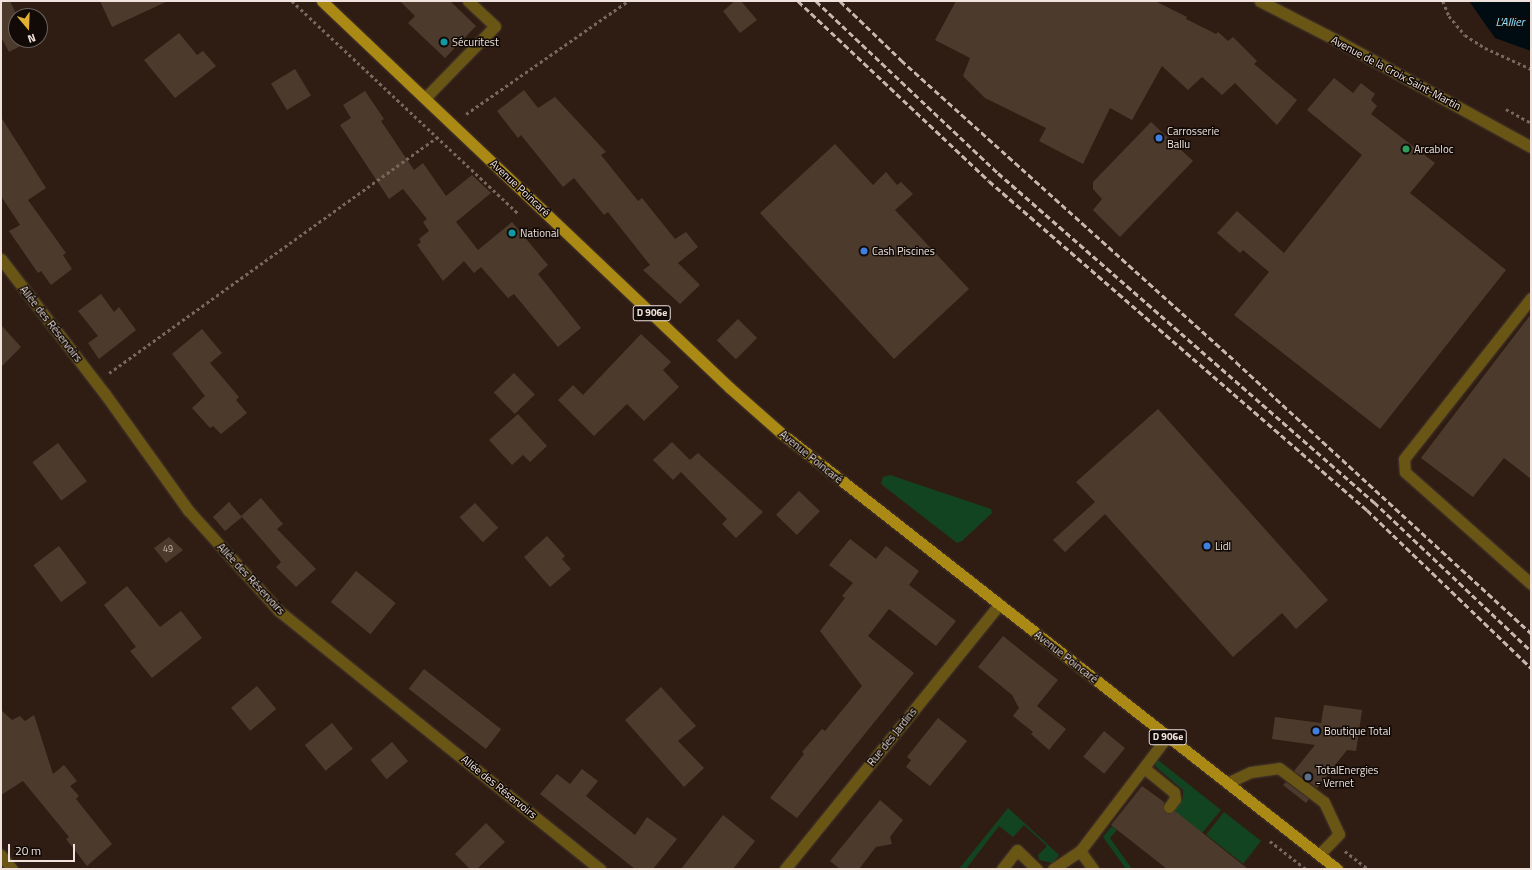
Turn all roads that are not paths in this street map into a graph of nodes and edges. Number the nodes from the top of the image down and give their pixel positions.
1 (322, 1) edge
2 (468, 1) edge
3 (1260, 1) edge
4 (425, 98) junction
5 (1531, 148) edge
6 (1, 259) edge
7 (1531, 298) edge
8 (1531, 584) edge
9 (999, 605) junction
10 (1167, 737) junction
11 (1144, 768) junction
12 (1227, 783) junction
13 (1169, 807) dead end
14 (1080, 851) junction
15 (1, 855) edge
16 (1319, 855) junction
17 (12, 869) edge
18 (600, 869) edge
19 (785, 869) edge
20 (1002, 869) edge
21 (1038, 869) edge
22 (1053, 869) edge
23 (1093, 869) edge
24 (1337, 869) edge

1 - 4 main road, Avenue Poincaré / D 906e
2 - 4 street
3 - 5 street, Avenue de la Croix Saint-Martin
4 - 9 main road, Avenue Poincaré / D 906e
6 - 18 street, Allée des Réservoirs
7 - 8 street
9 - 10 main road, Avenue Poincaré / D 906e
9 - 19 street, Rue des Jardins
10 - 11 street
10 - 12 main road, Avenue Poincaré / D 906e
11 - 13 street
11 - 14 street
12 - 16 main road, Avenue Poincaré / D 906e
12 - 16 street
14 - 22 street
14 - 23 street
15 - 17 street
16 - 24 main road, Avenue Poincaré / D 906e
20 - 21 street

